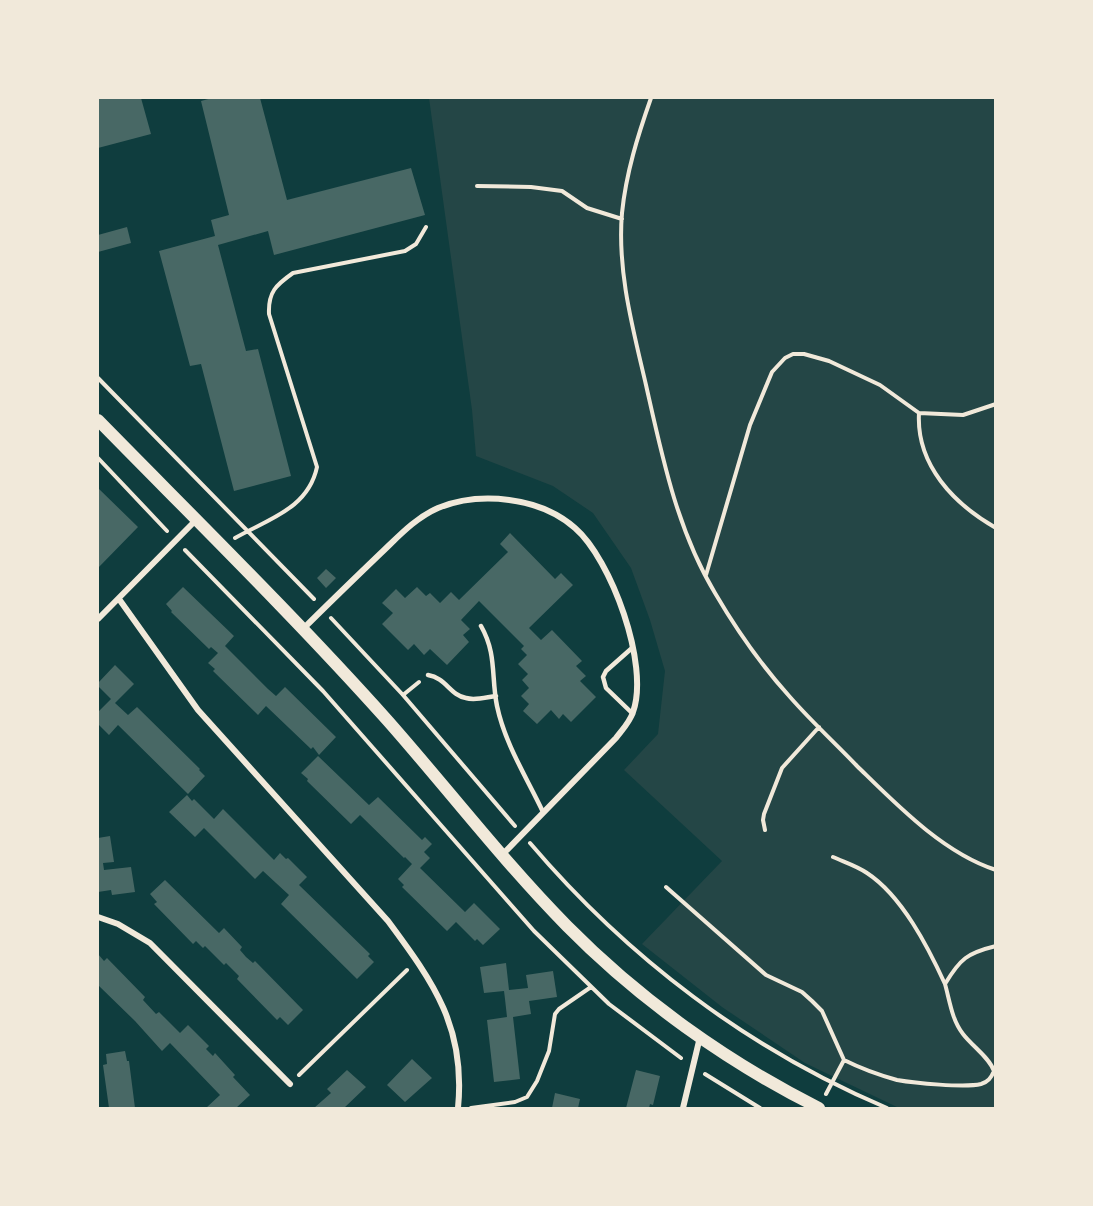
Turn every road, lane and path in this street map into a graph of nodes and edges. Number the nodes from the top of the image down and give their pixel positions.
1 (651, 98) edge
2 (477, 186) dead end
3 (622, 219) junction
4 (426, 227) dead end
5 (98, 378) edge
6 (996, 404) edge
7 (919, 413) junction
8 (98, 420) edge
9 (98, 458) edge
10 (196, 520) junction
11 (996, 528) edge
12 (246, 531) junction
13 (176, 541) junction
14 (221, 546) junction
15 (706, 576) junction
16 (119, 599) junction
17 (323, 609) junction
18 (98, 619) edge
19 (481, 626) dead end
20 (303, 629) junction
21 (632, 648) junction
22 (428, 675) dead end
23 (414, 686) dead end
24 (403, 695) junction
25 (496, 696) junction
26 (633, 714) junction
27 (819, 727) junction
28 (543, 812) junction
29 (765, 830) dead end
30 (522, 834) junction
31 (502, 855) junction
32 (833, 857) dead end
33 (996, 870) edge
34 (666, 887) dead end
35 (98, 917) edge
36 (996, 946) edge
37 (413, 972) dead end
38 (945, 984) junction
39 (591, 987) junction
40 (700, 1036) junction
41 (681, 1058) dead end
42 (844, 1060) junction
43 (704, 1074) dead end
44 (290, 1084) joint
45 (832, 1084) junction
46 (821, 1104) edge
47 (458, 1108) edge
48 (468, 1108) edge
49 (683, 1108) edge
50 (760, 1108) edge
51 (887, 1108) edge

1 - 3 path
2 - 3 path
3 - 15 path
4 - 12 path
5 - 12 path
6 - 7 path
7 - 11 path
7 - 15 path
8 - 10 main road
9 - 13 path
10 - 13 street
10 - 14 main road
12 - 14 path
12 - 17 path
13 - 16 street
13 - 39 path
14 - 20 main road
15 - 27 path
16 - 18 street
16 - 47 street
17 - 20 street
17 - 21 street
17 - 24 path
19 - 25 lane
20 - 31 main road
21 - 26 street
21 - 26 lane
22 - 25 lane
23 - 24 path
24 - 30 path
25 - 28 lane
26 - 28 street
27 - 29 path
27 - 33 path
28 - 30 street
30 - 31 street
30 - 45 path
31 - 40 main road
32 - 38 path
34 - 42 path
35 - 44 street
36 - 38 path
37 - 44 path
38 - 42 path
39 - 41 path
39 - 48 path
40 - 46 main road
40 - 49 street
42 - 45 path
43 - 50 path
45 - 46 path
45 - 51 path

